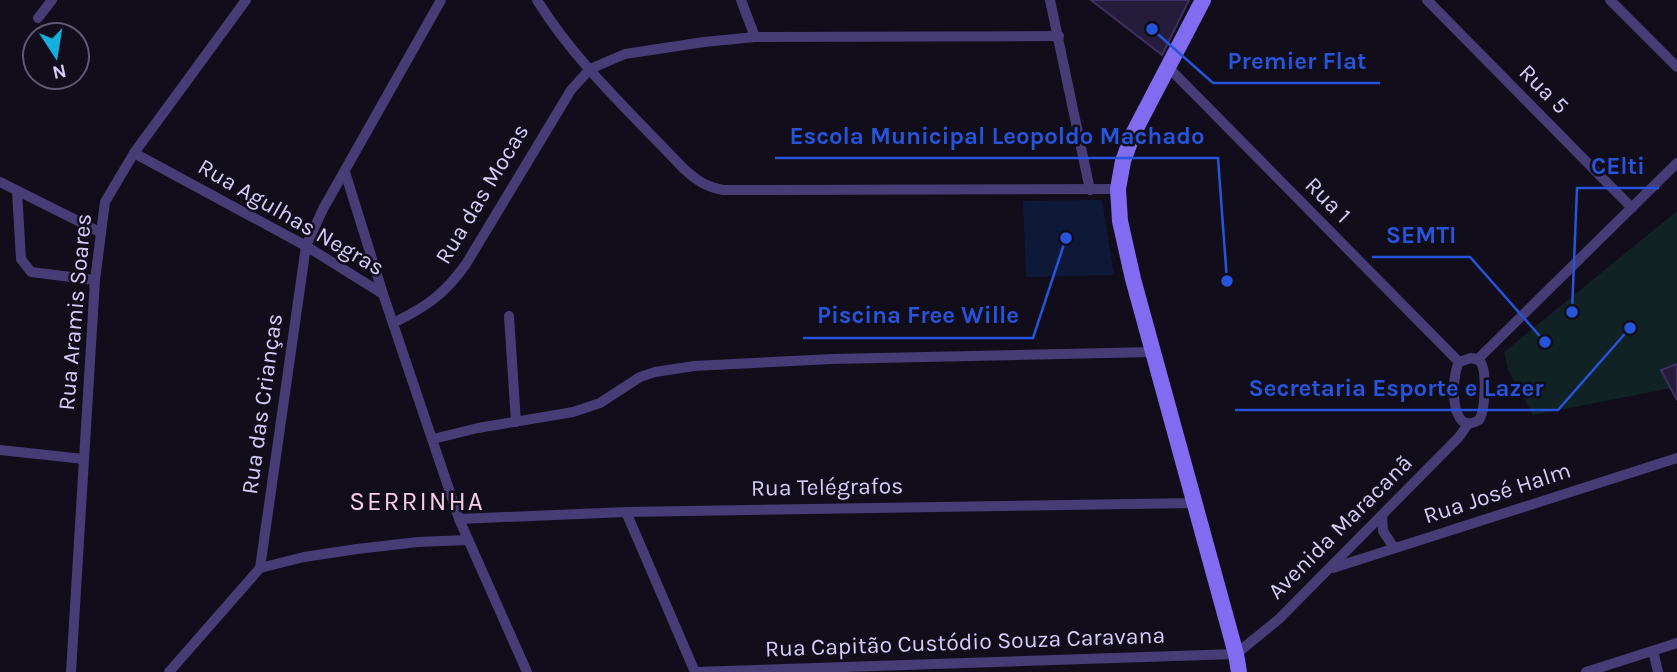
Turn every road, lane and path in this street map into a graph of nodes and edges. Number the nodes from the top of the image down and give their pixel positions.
1 (52, 0) edge
2 (246, 0) edge
3 (440, 0) edge
4 (537, 0) edge
5 (741, 0) edge
6 (1051, 0) edge
7 (1203, 0) edge
8 (1427, 0) edge
9 (1610, 0) edge
10 (38, 18) dead end
11 (1059, 36) junction
12 (755, 37) junction
13 (1168, 67) junction
14 (1677, 67) edge
15 (590, 69) junction
16 (134, 153) junction
17 (1677, 163) edge
18 (345, 172) junction
19 (0, 183) edge
20 (1090, 190) junction
21 (1118, 190) junction
22 (18, 191) junction
23 (1632, 208) junction
24 (100, 232) junction
25 (306, 246) junction
26 (95, 280) junction
27 (383, 294) junction
28 (509, 316) dead end
29 (393, 323) junction
30 (1153, 352) junction
31 (1477, 360) junction
32 (1459, 362) junction
33 (516, 422) junction
34 (1468, 424) junction
35 (433, 439) junction
36 (0, 450) edge
37 (1677, 458) edge
38 (84, 459) junction
39 (1196, 503) junction
40 (626, 512) junction
41 (1382, 516) junction
42 (459, 519) junction
43 (467, 540) junction
44 (1394, 548) junction
45 (260, 568) junction
46 (1331, 568) junction
47 (1677, 643) edge
48 (1653, 651) junction
49 (1236, 654) junction
50 (71, 672) edge
51 (169, 672) edge
52 (527, 672) edge
53 (695, 672) edge
54 (1239, 672) edge
55 (1586, 672) edge
56 (1658, 672) edge

1 - 10 street
2 - 16 street, Rua Aramis Soares
3 - 18 street
4 - 15 street
5 - 12 street
6 - 11 street
7 - 13 main road
8 - 23 street, Rua 5
9 - 14 street
11 - 12 street
11 - 20 street
12 - 15 street
13 - 21 main road
13 - 32 street, Rua 1
15 - 20 street
15 - 29 street, Rua das Mocas
16 - 24 street, Rua Aramis Soares
16 - 25 street, Rua Agulhas Negras
17 - 23 street
18 - 25 street, Rua das Crianças
18 - 27 street
19 - 22 street
20 - 21 street
21 - 30 main road
22 - 24 street
22 - 26 street
23 - 31 street
24 - 26 street, Rua Aramis Soares
25 - 27 street, Rua Agulhas Negras
25 - 45 street, Rua das Crianças
26 - 38 street, Rua Aramis Soares
27 - 29 street, Rua Agulhas Negras
28 - 33 street
29 - 35 street, Rua Agulhas Negras
30 - 33 street
30 - 39 main road
31 - 32 street
31 - 34 street, Avenida Maracanã
32 - 34 street
33 - 35 street
34 - 41 street, Avenida Maracanã
35 - 42 street, Rua Agulhas Negras
36 - 38 street
37 - 44 street, Rua José Halm
38 - 50 street, Rua Aramis Soares
39 - 40 street, Rua Telégrafos
39 - 49 main road
40 - 42 street, Rua Telégrafos
40 - 53 street
41 - 44 street
41 - 46 street, Avenida Maracanã
42 - 43 street, Rua Agulhas Negras
43 - 45 street
43 - 52 street, Rua Agulhas Negras
44 - 46 street, Rua José Halm
45 - 51 street
46 - 49 street, Avenida Maracanã
47 - 48 street
48 - 55 street
48 - 56 street
49 - 53 street, Rua Capitão Custódio Souza Caravana
49 - 54 main road

